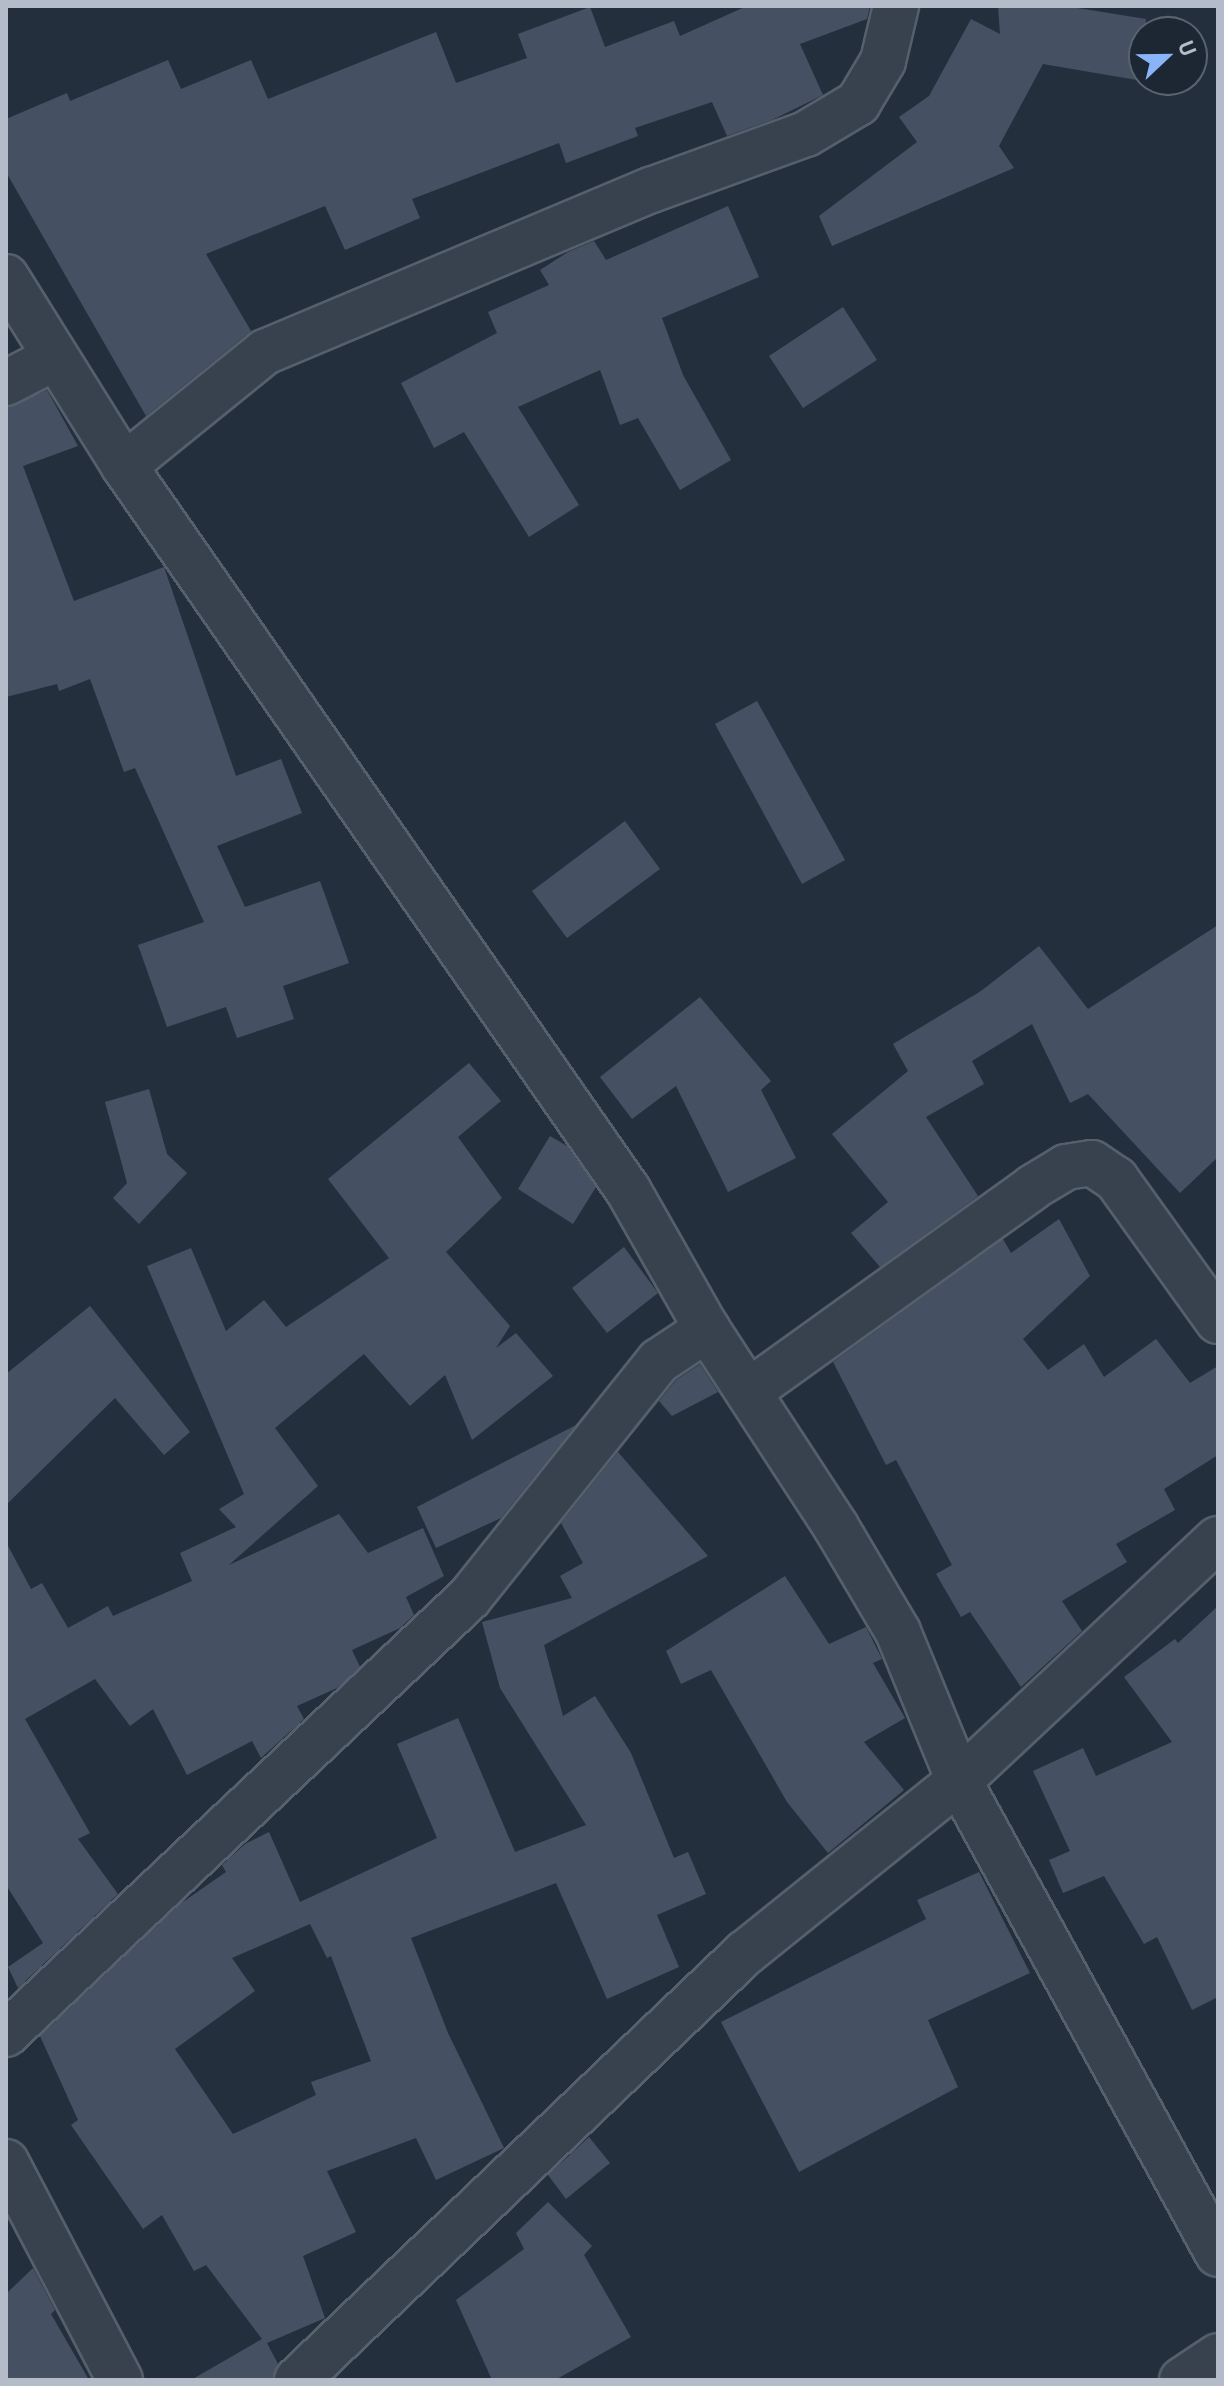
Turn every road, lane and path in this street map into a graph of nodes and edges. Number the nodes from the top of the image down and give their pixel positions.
1 (896, 6) edge
2 (6, 277) edge
3 (56, 357) junction
4 (6, 383) edge
5 (124, 466) junction
6 (1218, 1321) edge
7 (707, 1329) junction
8 (751, 1390) junction
9 (1218, 1539) edge
10 (959, 1781) junction
11 (6, 2034) edge
12 (6, 2162) edge
13 (1218, 2254) edge
14 (1218, 2356) edge
15 (120, 2380) edge
16 (297, 2380) edge
17 (1182, 2380) edge

1 - 5 street
2 - 3 street
3 - 4 street
3 - 5 street
5 - 7 street
6 - 8 street
7 - 8 street
7 - 11 street
8 - 10 street
9 - 10 street
10 - 13 street
10 - 16 street
12 - 15 street
14 - 17 street

